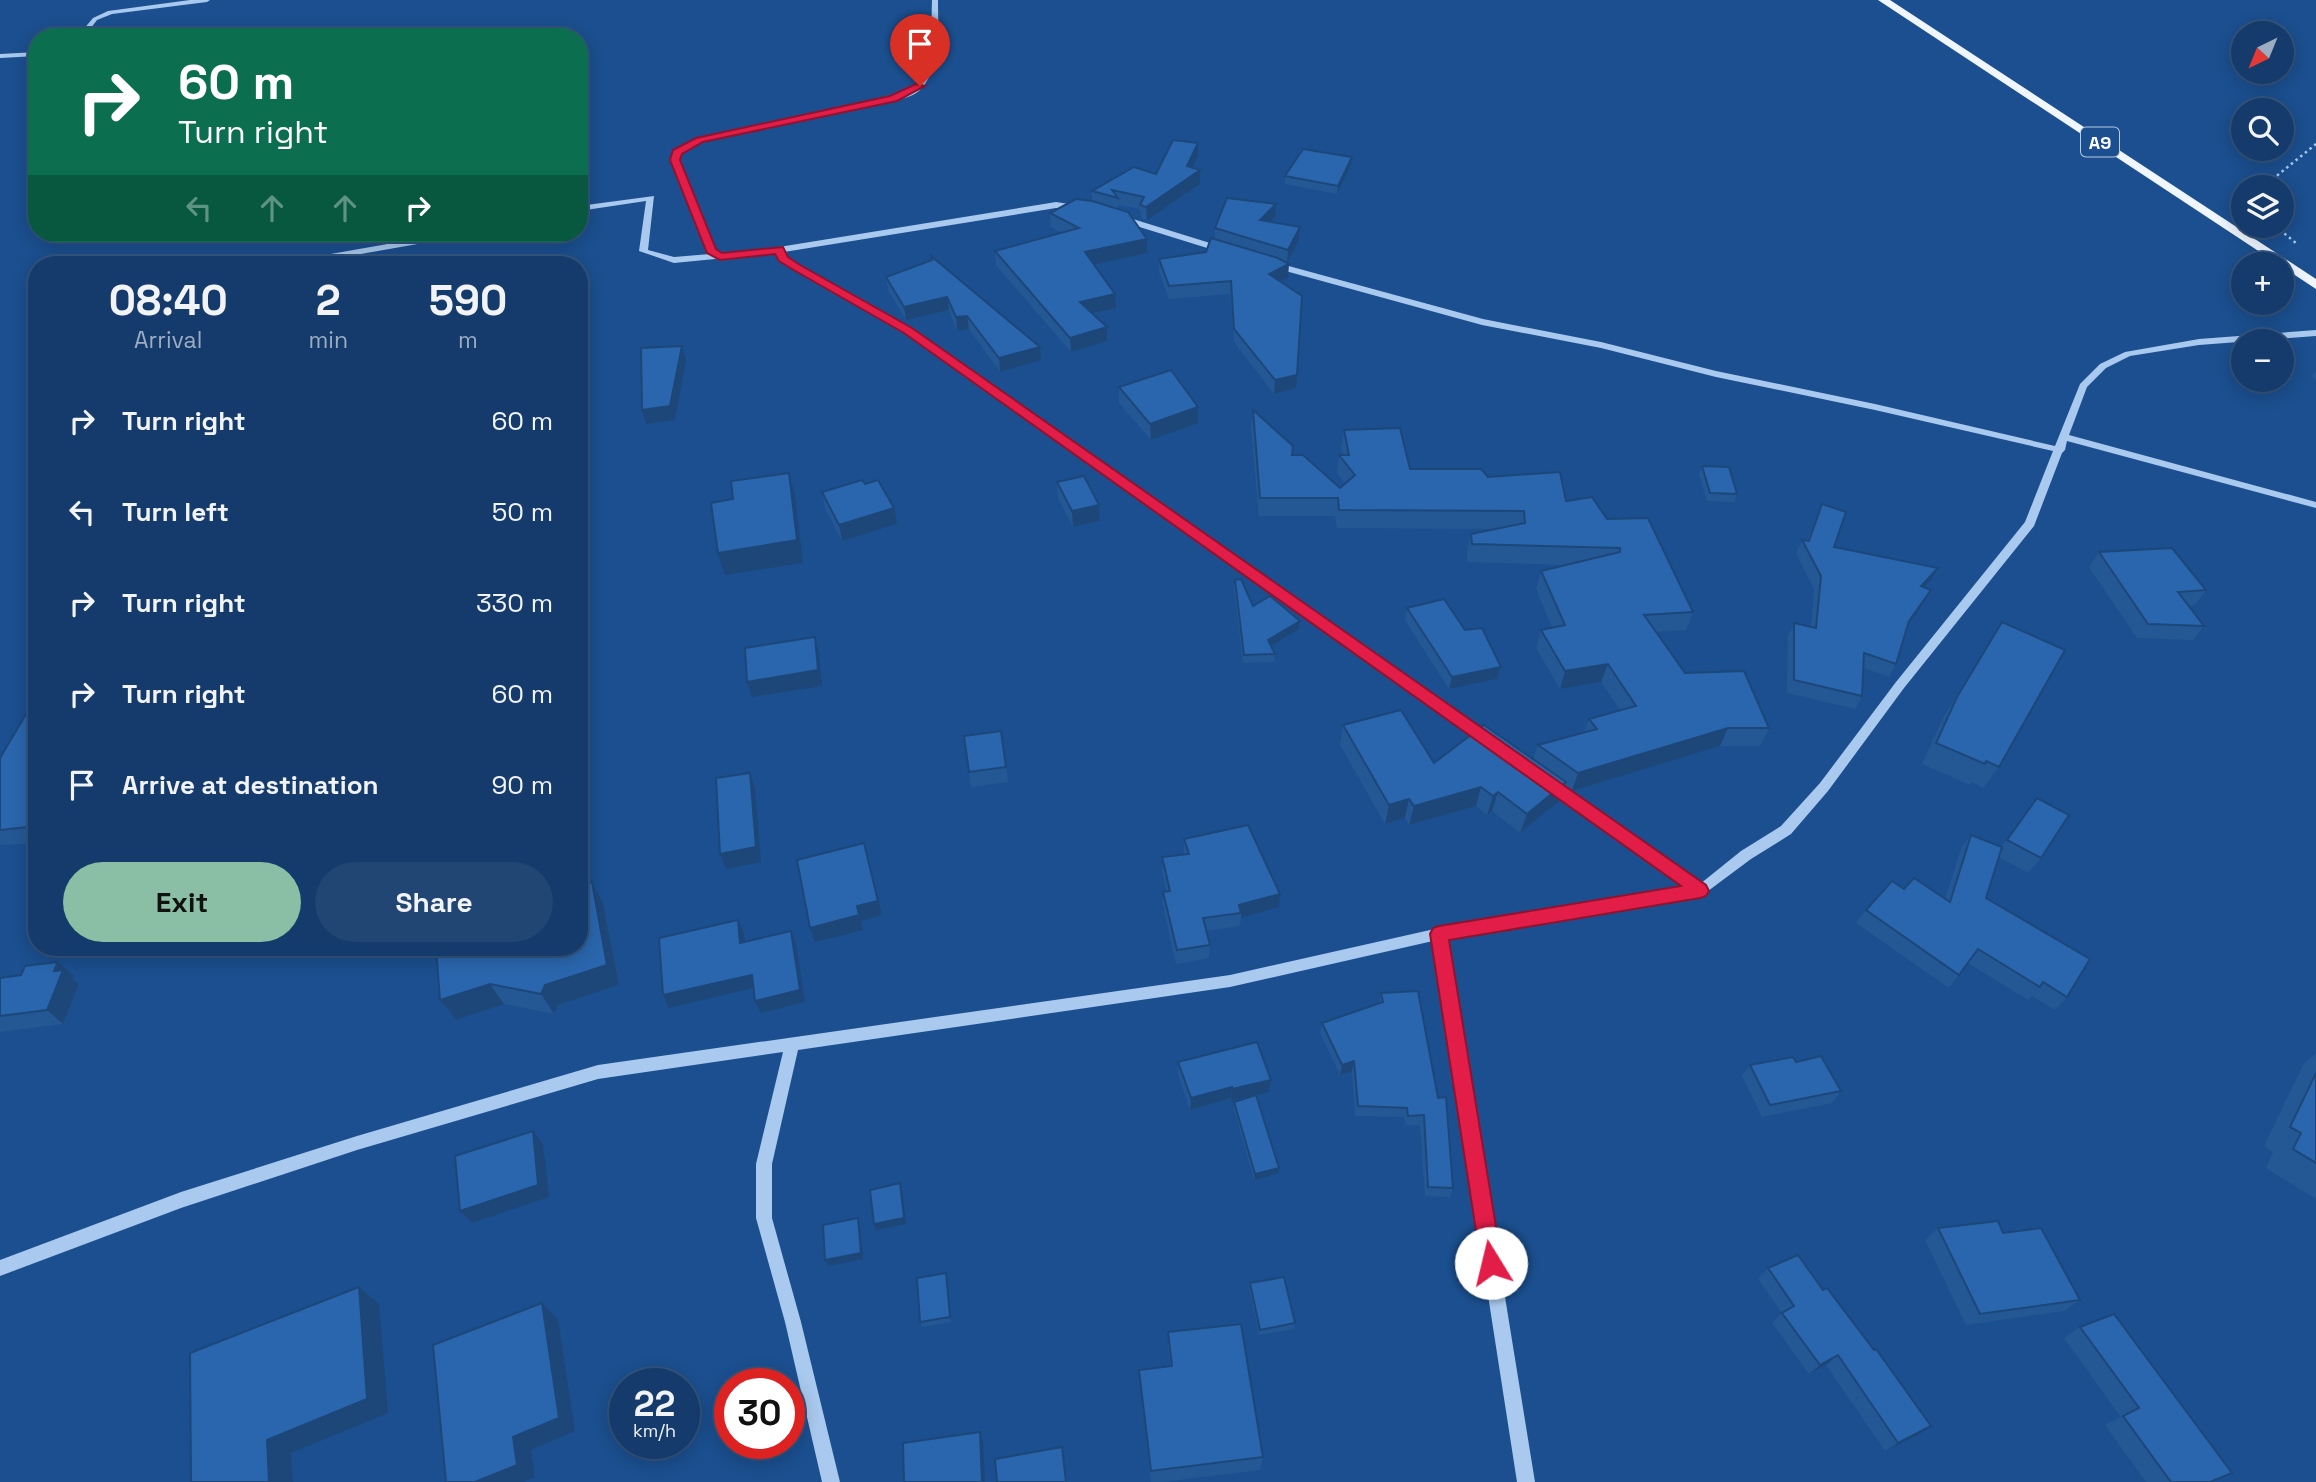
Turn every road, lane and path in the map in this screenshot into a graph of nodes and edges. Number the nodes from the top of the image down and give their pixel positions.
1 (207, 0) edge
2 (935, 0) edge
3 (1883, 0) edge
4 (88, 28) edge
5 (28, 54) edge
6 (0, 56) edge
7 (2316, 144) edge
8 (2278, 175) edge
9 (588, 208) edge
10 (1094, 210) edge
11 (1107, 214) edge
12 (413, 242) edge
13 (779, 250) junction
14 (1231, 252) edge
15 (335, 256) edge
16 (720, 256) junction
17 (1268, 263) edge
18 (2316, 285) edge
19 (2316, 333) edge
20 (2063, 443) junction
21 (2316, 505) edge
22 (1496, 747) edge
23 (1542, 779) edge
24 (1700, 891) junction
25 (1439, 934) junction
26 (792, 1044) junction
27 (0, 1269) edge
28 (831, 1482) edge
29 (1526, 1482) edge

1 - 4 street
2 - 16 street
3 - 18 main road, A9
5 - 6 street
7 - 8 path
9 - 16 street
10 - 13 street
11 - 14 street
12 - 15 street
13 - 16 street
13 - 22 street
17 - 20 street
19 - 20 street
20 - 21 street
20 - 24 street
23 - 24 street
24 - 25 street
25 - 26 street
25 - 29 street
26 - 27 street
26 - 28 street

